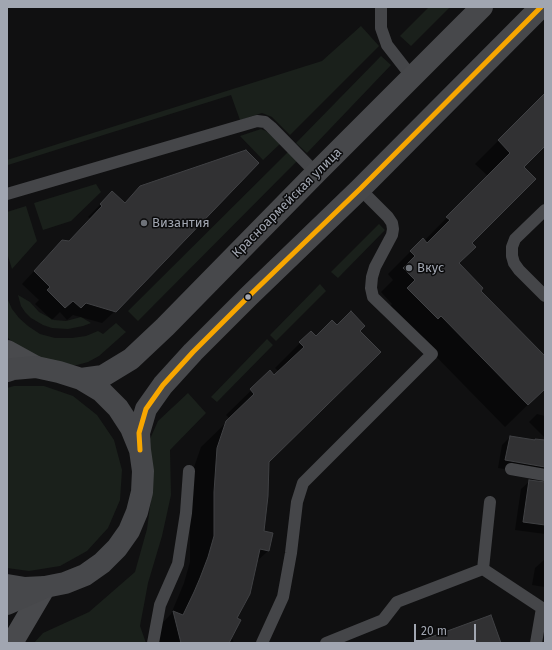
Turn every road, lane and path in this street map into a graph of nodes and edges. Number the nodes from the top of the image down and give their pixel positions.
1 (381, 7) edge
2 (482, 7) edge
3 (541, 7) edge
4 (412, 77) junction
5 (316, 172) junction
6 (360, 189) junction
7 (7, 194) edge
8 (545, 210) edge
9 (545, 296) edge
10 (7, 351) edge
11 (36, 367) junction
12 (7, 371) edge
13 (81, 379) junction
14 (140, 450) junction
15 (511, 469) dead end
16 (189, 471) dead end
17 (545, 475) edge
18 (490, 502) dead end
19 (483, 568) junction
20 (7, 585) edge
21 (45, 587) junction
22 (7, 604) edge
23 (544, 608) edge
24 (12, 643) edge
25 (154, 643) edge
26 (262, 643) edge
27 (326, 643) edge
28 (536, 643) edge

1 - 4 lane
2 - 4 main road, Красноармейская улица
3 - 6 main road
4 - 5 main road, Красноармейская улица
5 - 7 lane
5 - 13 main road, Красноармейская улица
6 - 14 main road
6 - 26 lane
8 - 9 lane
10 - 11 main road
11 - 12 main road
11 - 13 main road
13 - 14 main road
14 - 21 main road
15 - 17 lane
16 - 25 lane
18 - 19 lane
19 - 23 lane
19 - 27 lane
20 - 21 main road
21 - 22 main road
21 - 24 main road
23 - 28 lane

